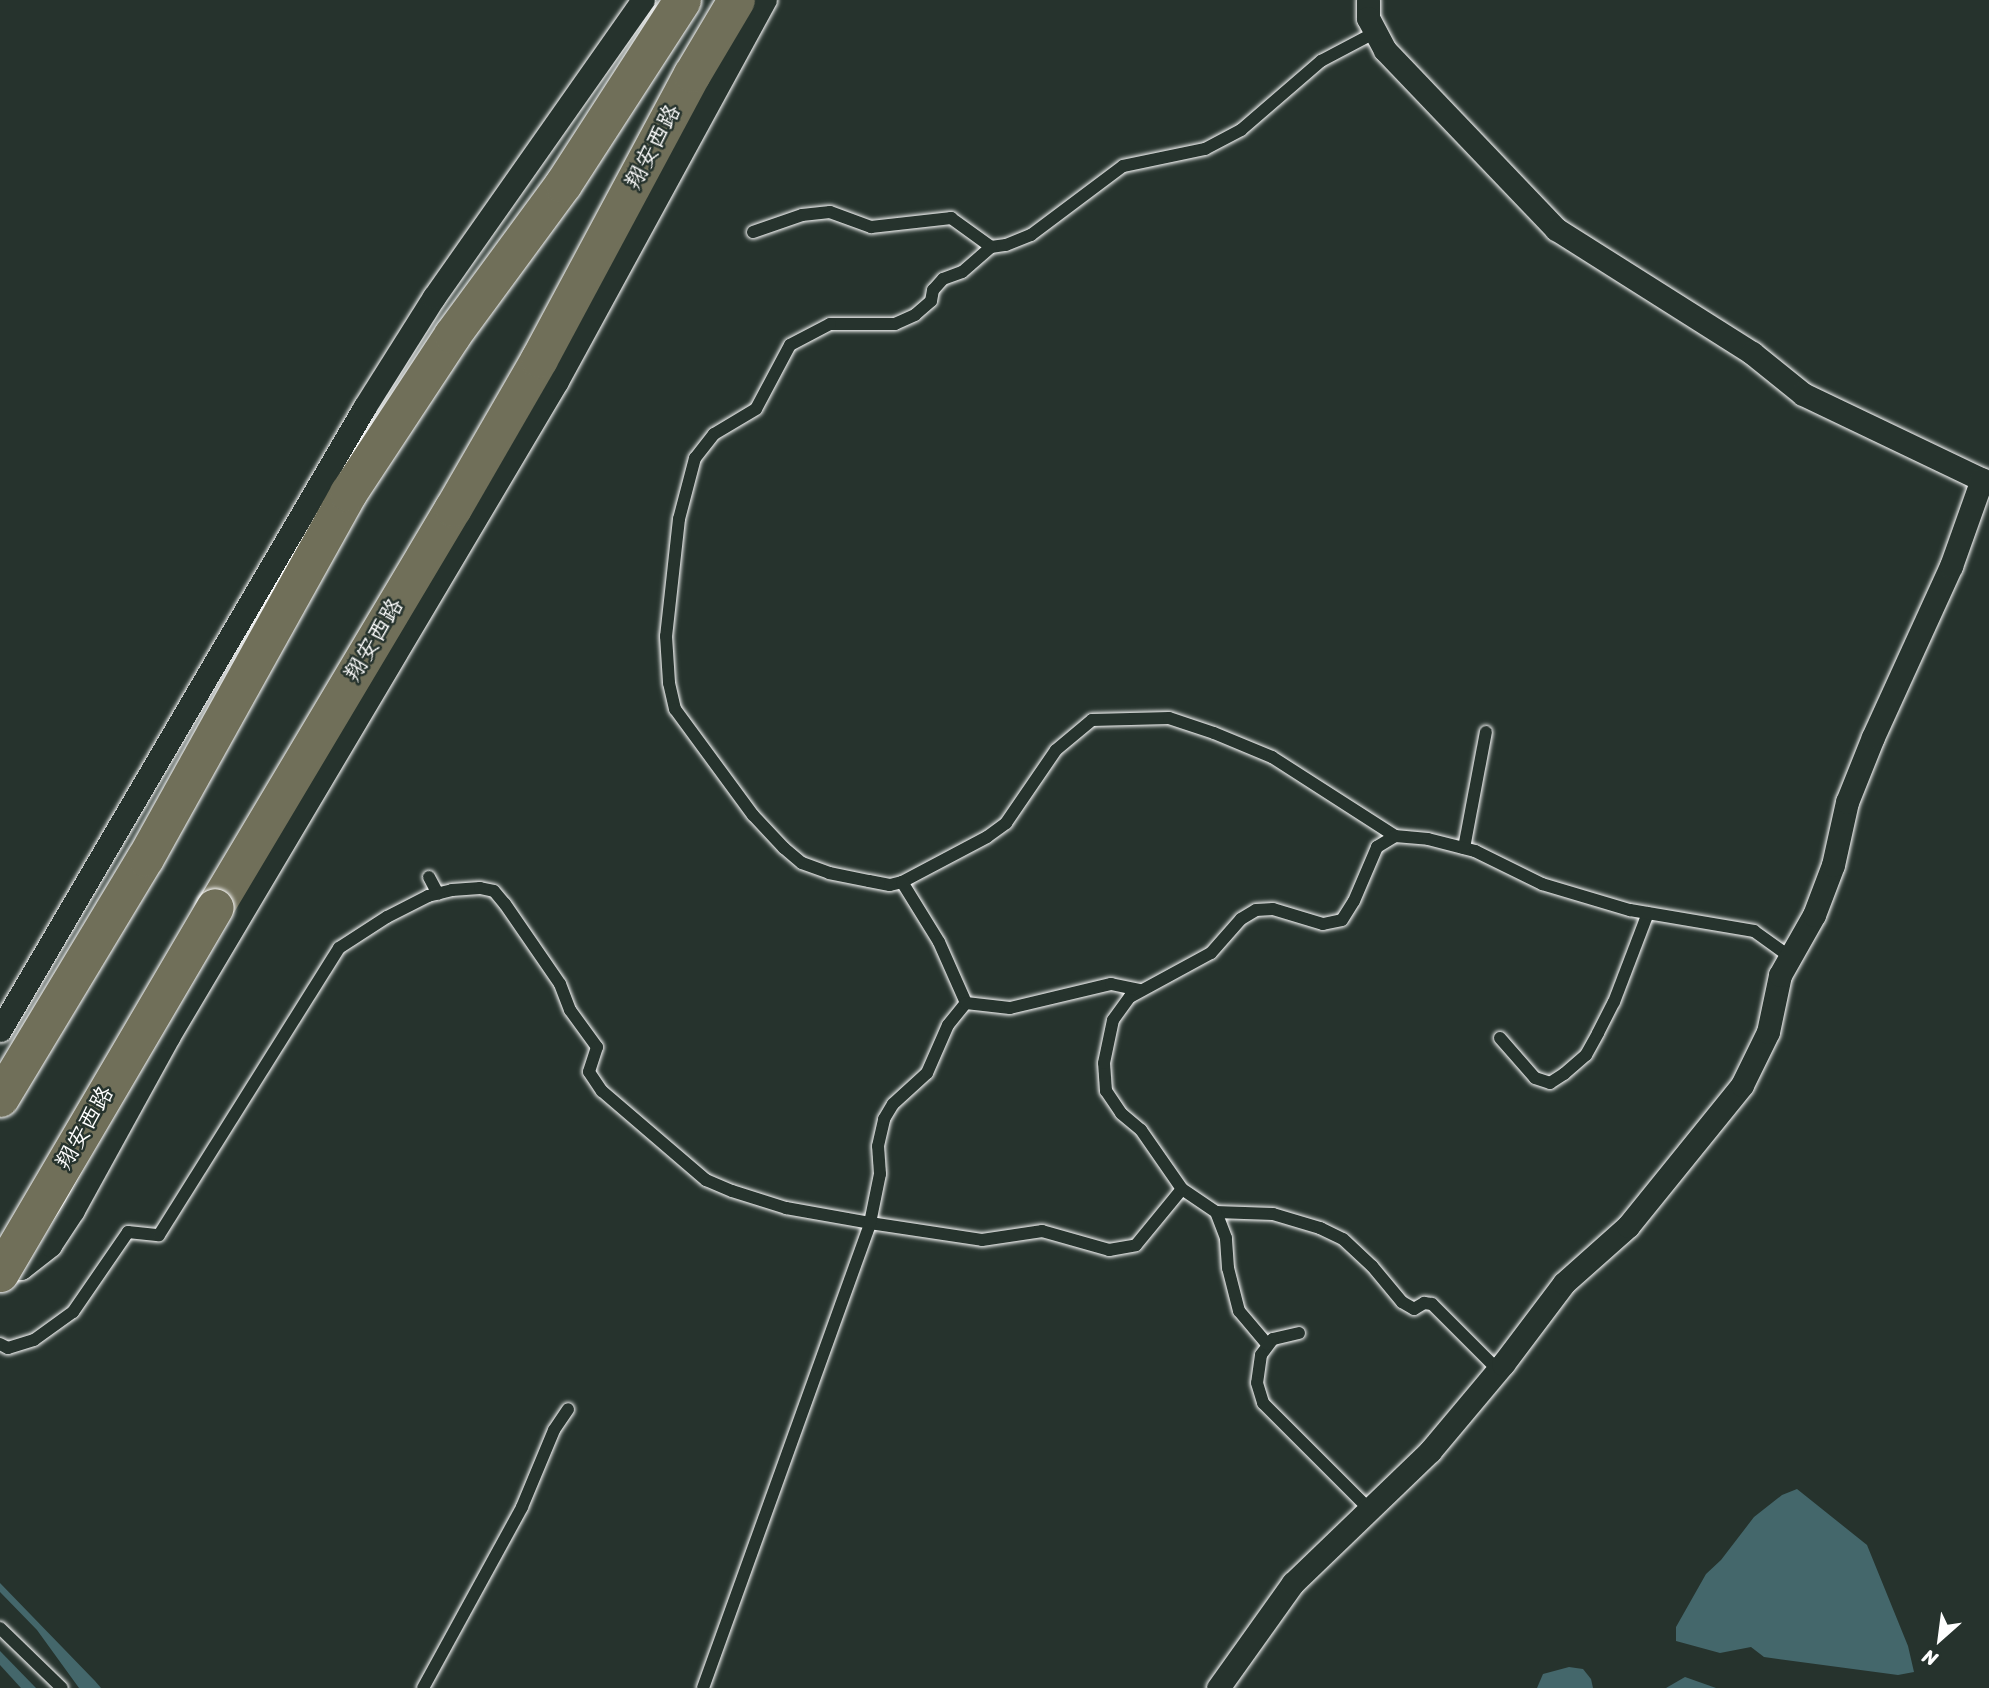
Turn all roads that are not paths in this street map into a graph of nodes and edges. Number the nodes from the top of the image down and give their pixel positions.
1 (643, 0) edge
2 (681, 0) edge
3 (736, 0) edge
4 (765, 0) edge
5 (1364, 2) edge
6 (1374, 33) junction
7 (753, 232) dead end
8 (991, 247) junction
9 (1985, 481) edge
10 (1486, 732) dead end
11 (1395, 836) junction
12 (1464, 848) junction
13 (429, 877) dead end
14 (902, 882) junction
15 (438, 894) junction
16 (1647, 913) junction
17 (1790, 957) junction
18 (1140, 990) junction
19 (966, 1003) junction
20 (0, 1030) edge
21 (1500, 1038) dead end
22 (0, 1098) edge
23 (1181, 1188) junction
24 (1216, 1212) junction
25 (870, 1223) junction
26 (0, 1271) edge
27 (1299, 1333) dead end
28 (1268, 1343) junction
29 (0, 1344) edge
30 (1498, 1370) junction
31 (568, 1409) dead end
32 (1368, 1509) junction
33 (0, 1628) edge
34 (62, 1688) edge
35 (423, 1688) edge
36 (703, 1688) edge
37 (1218, 1688) edge

1 - 20 street
2 - 22 main road
3 - 26 main road, 翔安西路, bridge
4 - 26 street
5 - 6 street
6 - 8 lane
6 - 9 street
7 - 8 lane
8 - 14 lane
9 - 17 street
10 - 12 lane
11 - 12 lane
11 - 14 lane
11 - 18 lane
12 - 16 lane
13 - 15 lane
14 - 19 lane
15 - 25 lane
15 - 29 lane
16 - 17 lane
16 - 21 lane
17 - 30 street
18 - 19 lane
18 - 23 lane
19 - 25 lane
23 - 24 lane
23 - 25 lane
24 - 28 lane
24 - 30 lane
25 - 36 lane
27 - 28 lane
28 - 32 lane
30 - 32 street
31 - 35 lane
32 - 37 street
33 - 34 lane

